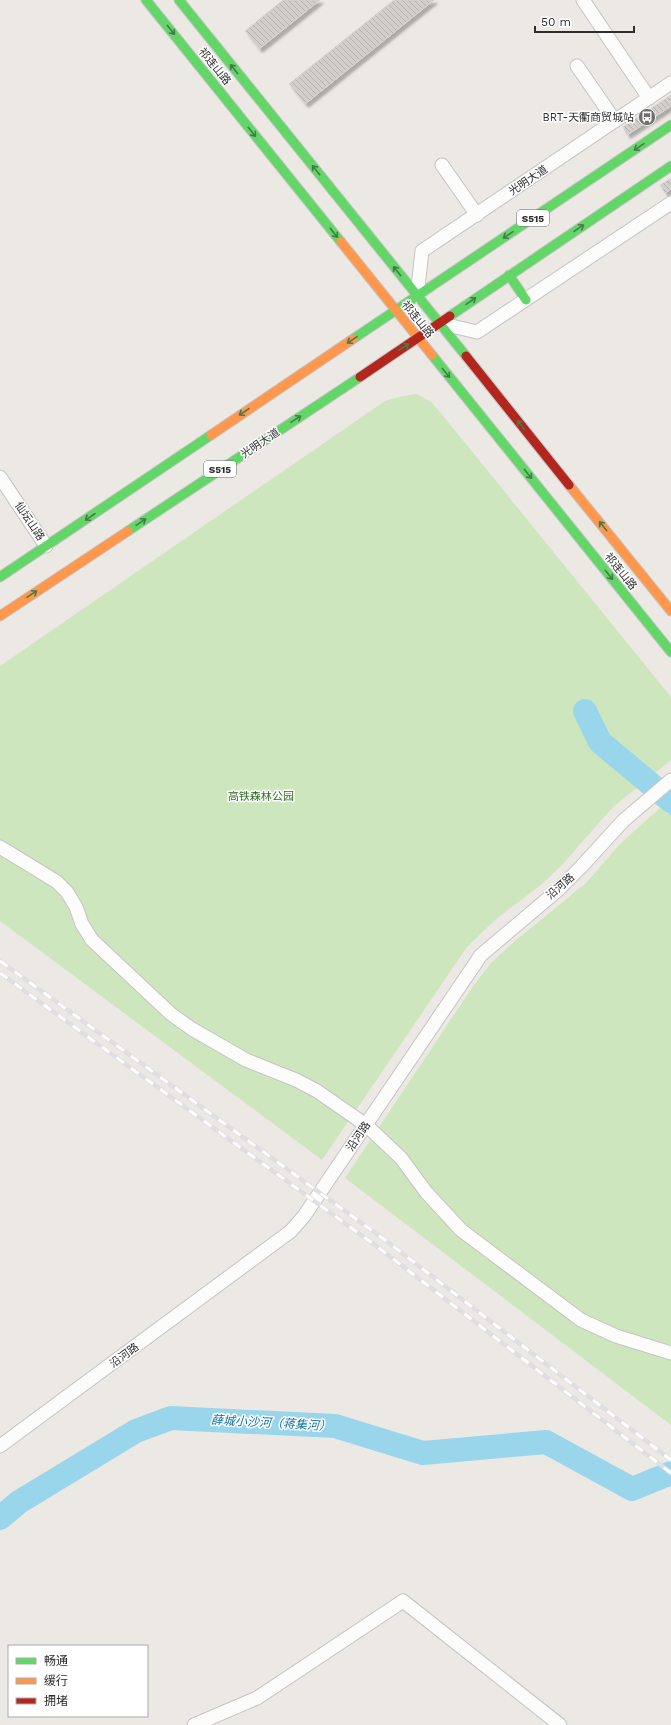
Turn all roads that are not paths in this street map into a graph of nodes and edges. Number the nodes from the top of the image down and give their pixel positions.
1 (146, 0) edge
2 (179, 0) edge
3 (583, 0) edge
4 (577, 66) dead end
5 (671, 83) edge
6 (649, 98) junction
7 (615, 121) junction
8 (671, 125) edge
9 (442, 165) dead end
10 (671, 166) edge
11 (671, 203) edge
12 (477, 214) junction
13 (509, 275) junction
14 (417, 296) junction
15 (526, 300) junction
16 (395, 310) junction
17 (439, 323) junction
18 (418, 338) junction
19 (0, 477) edge
20 (46, 546) junction
21 (0, 577) edge
22 (671, 611) edge
23 (0, 616) edge
24 (671, 652) edge
25 (671, 780) edge
26 (0, 847) edge
27 (366, 1124) junction
28 (671, 1354) edge
29 (0, 1446) edge
30 (194, 1725) edge
31 (560, 1725) edge

1 -> 16 main road, 祁连山路
14 -> 2 main road, 祁连山路
3 - 6 street
4 - 7 street
5 - 6 street, 光明大道
6 - 7 street, 光明大道
7 - 12 street, 光明大道
8 -> 14 main road, S515
9 - 12 street
13 -> 10 main road, 光明大道 / S515
11 - 15 street
12 - 14 street, 光明大道
13 - 15 main road
17 -> 13 main road, 光明大道 / S515
14 - 16 main road, S515
14 - 17 main road, 祁连山路
15 - 17 street
16 - 18 main road, 祁连山路
16 -> 20 main road, S515
17 - 18 main road, 光明大道 / S515
22 -> 17 main road, 祁连山路
23 -> 18 main road, 光明大道 / S515
18 -> 24 main road, 祁连山路
19 - 20 street, 仙坛山路
20 - 21 main road, S515
25 - 27 street, 沿河路
26 - 27 street
27 - 28 street
27 - 29 street, 沿河路
30 - 31 street

